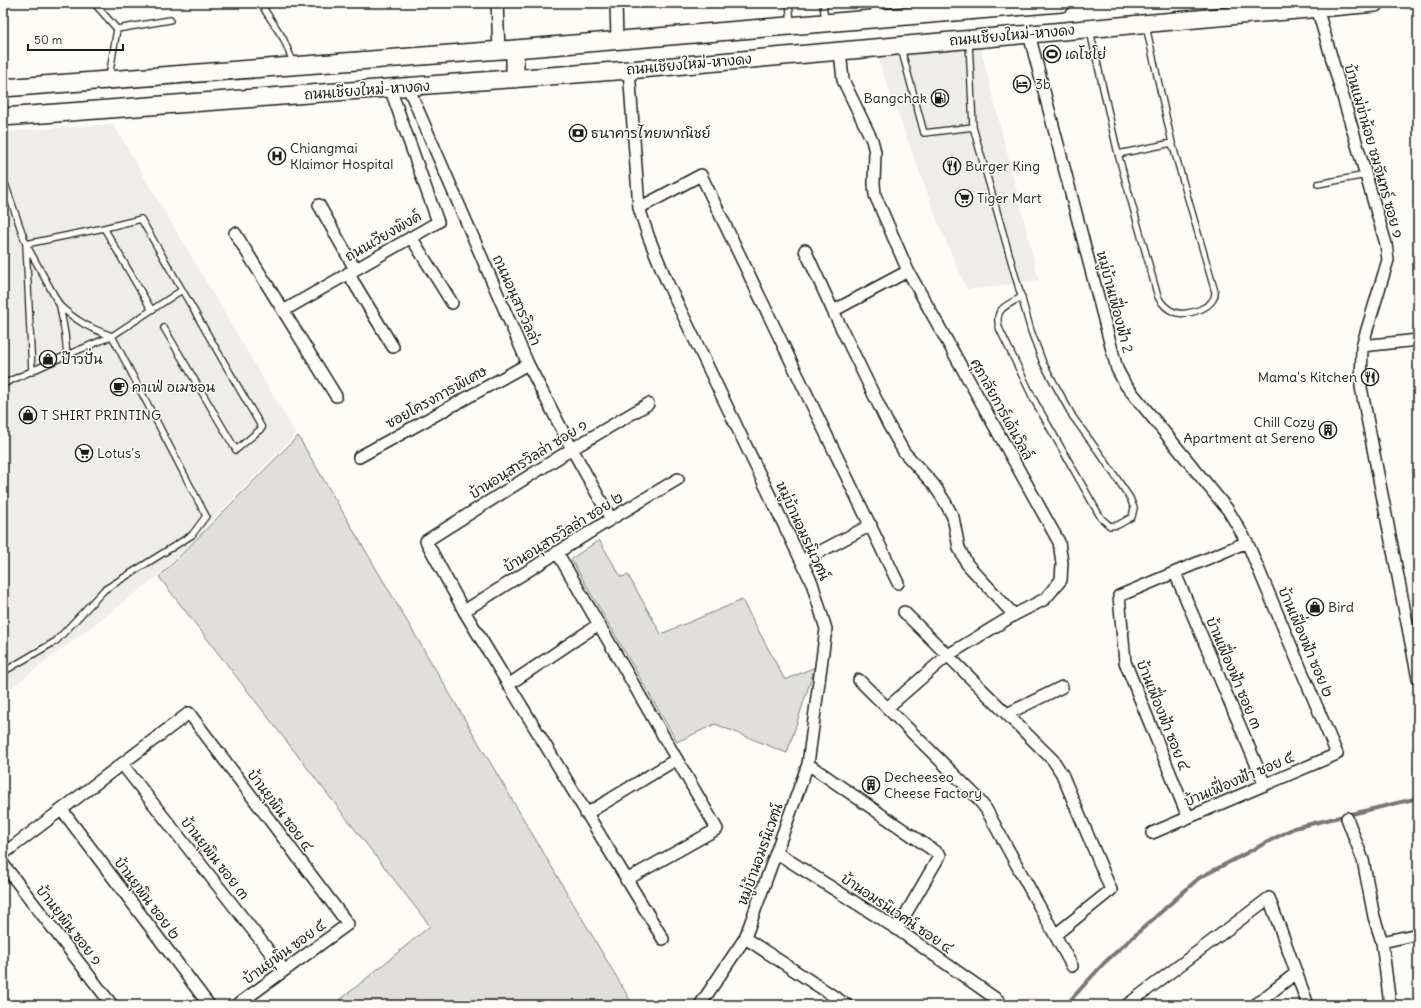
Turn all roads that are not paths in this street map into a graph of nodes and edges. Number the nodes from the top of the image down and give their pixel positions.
1 (94, 3) edge
2 (261, 3) edge
3 (497, 3) edge
4 (616, 3) edge
5 (789, 3) edge
6 (823, 3) edge
7 (1062, 3) edge
8 (1370, 3) edge
9 (1317, 8) junction
10 (877, 11) edge
11 (170, 20) dead end
12 (825, 23) junction
13 (1146, 24) junction
14 (791, 26) junction
15 (1090, 28) junction
16 (117, 30) junction
17 (1029, 34) junction
18 (968, 39) junction
19 (617, 40) junction
20 (900, 45) junction
21 (507, 50) junction
22 (840, 51) junction
23 (294, 66) junction
24 (629, 70) junction
25 (515, 79) junction
26 (109, 80) junction
27 (408, 87) junction
28 (3, 88) edge
29 (390, 88) junction
30 (3, 116) edge
31 (973, 127) junction
32 (1172, 143) junction
33 (1118, 154) junction
34 (1366, 175) junction
35 (3, 178) edge
36 (1318, 184) dead end
37 (319, 205) dead end
38 (639, 208) junction
39 (104, 228) junction
40 (235, 232) dead end
41 (411, 237) junction
42 (26, 244) junction
43 (805, 250) dead end
44 (352, 271) junction
45 (908, 271) junction
46 (182, 290) junction
47 (1022, 297) junction
48 (452, 303) dead end
49 (60, 306) junction
50 (151, 309) junction
51 (283, 311) junction
52 (833, 311) junction
53 (164, 328) dead end
54 (112, 336) junction
55 (1418, 340) edge
56 (1362, 346) junction
57 (393, 347) dead end
58 (67, 355) junction
59 (528, 364) junction
60 (32, 372) junction
61 (3, 384) edge
62 (336, 396) dead end
63 (648, 404) dead end
64 (572, 449) junction
65 (359, 457) dead end
66 (678, 479) dead end
67 (611, 519) junction
68 (871, 525) junction
69 (1247, 542) junction
70 (557, 552) junction
71 (802, 561) junction
72 (1175, 572) junction
73 (898, 583) dead end
74 (464, 611) junction
75 (904, 612) dead end
76 (1014, 615) junction
77 (599, 624) junction
78 (948, 655) junction
79 (3, 672) edge
80 (1418, 679) edge
81 (859, 680) dead end
82 (508, 685) junction
83 (1062, 687) dead end
84 (887, 708) junction
85 (1007, 714) junction
86 (1338, 754) joint
87 (677, 759) junction
88 (122, 764) junction
89 (808, 764) junction
90 (1265, 785) junction
91 (62, 810) junction
92 (586, 814) junction
93 (1188, 818) junction
94 (1347, 818) dead end
95 (1152, 833) dead end
96 (777, 853) junction
97 (3, 854) edge
98 (3, 864) edge
99 (626, 880) junction
100 (348, 924) joint
101 (897, 929) junction
102 (1418, 934) edge
103 (1055, 935) junction
104 (745, 938) junction
105 (663, 939) dead end
106 (1382, 942) junction
107 (1072, 966) dead end
108 (284, 970) junction
109 (1296, 973) junction
110 (998, 1003) edge
111 (112, 1005) edge
112 (209, 1005) edge
113 (238, 1005) edge
114 (700, 1005) edge
115 (847, 1005) edge
116 (1127, 1005) edge
117 (1255, 1005) edge
118 (1308, 1005) edge
119 (1390, 1005) edge

1 - 16 lane
2 - 23 lane
3 - 21 street
4 - 19 street
5 - 14 lane
6 - 12 lane
7 - 10 main road, ถนนเชียงใหม่-หางดง
8 - 9 main road, ถนนเชียงใหม่-หางดง
9 - 13 main road, ถนนเชียงใหม่-หางดง
9 - 34 street, บ้านแม่ข่าน้อย ชมจันทร์ ซอย ๑
10 - 12 main road, ถนนเชียงใหม่-หางดง
11 - 16 lane
12 - 14 main road, ถนนเชียงใหม่-หางดง
13 - 15 main road, ถนนเชียงใหม่-หางดง
13 - 32 lane
14 - 19 main road, ถนนเชียงใหม่-หางดง
15 - 17 main road, ถนนเชียงใหม่-หางดง
15 - 33 lane
16 - 26 lane
17 - 18 main road, ถนนเชียงใหม่-หางดง
17 - 69 street, หมู่บ้านเฟื่องฟ้า 2
18 - 20 main road, ถนนเชียงใหม่-หางดง
18 - 31 lane
19 - 21 main road, ถนนเชียงใหม่-หางดง
20 - 22 main road, ถนนเชียงใหม่-หางดง
20 - 31 lane
21 - 23 main road, ถนนเชียงใหม่-หางดง
21 - 25 main road
22 - 24 main road, ถนนเชียงใหม่-หางดง
22 - 45 street, ศุภาลัยการ์เด้นวิลล์
23 - 26 main road, ถนนเชียงใหม่-หางดง
24 - 25 main road, ถนนเชียงใหม่-หางดง
24 - 38 street, หมู่บ้านอมรนิเวศน์
25 - 27 main road, ถนนเชียงใหม่-หางดง
26 - 28 main road, ถนนเชียงใหม่-หางดง
27 - 29 main road, ถนนเชียงใหม่-หางดง
27 - 59 street, ถนนอนุสารวิลล่า
29 - 30 main road, ถนนเชียงใหม่-หางดง
29 - 41 street, ถนนเวียงพิงค์
31 - 47 lane
32 - 33 lane
32 - 33 lane
34 - 36 lane
34 - 56 street, บ้านแม่ข่าน้อย ชมจันทร์ ซอย ๑
35 - 42 lane
37 - 44 street
38 - 68 street
38 - 71 street, หมู่บ้านอมรนิเวศน์
39 - 42 lane
39 - 46 lane
39 - 50 lane
40 - 51 street
41 - 44 street, ถนนเวียงพิงค์
41 - 48 street
42 - 49 lane
42 - 60 lane
43 - 52 street
44 - 51 street, ถนนเวียงพิงค์
44 - 57 street
45 - 52 street
45 - 76 street, ศุภาลัยการ์เด้นวิลล์
46 - 50 lane
46 - 53 lane
47 - 47 lane
49 - 54 lane
49 - 58 lane
50 - 54 lane
51 - 62 street
52 - 76 street
54 - 58 lane
54 - 79 lane
55 - 56 street
56 - 80 street, บ้านแม่ข่าน้อย ชมจันทร์ ซอย ๑
58 - 60 lane
59 - 64 street, ถนนอนุสารวิลล่า
59 - 65 street, ซอยโครงการพิเศษ
60 - 61 lane
63 - 64 street, บ้านอนุสารวิลล่า ซอย ๑
64 - 67 street, ถนนอนุสารวิลล่า
64 - 74 street, บ้านอนุสารวิลล่า ซอย ๑
66 - 67 street, บ้านอนุสารวิลล่า ซอย ๒
67 - 70 street, บ้านอนุสารวิลล่า ซอย ๒
68 - 71 street
68 - 73 street
69 - 72 street
69 - 86 street, บ้านเฟื่องฟ้า ซอย ๒
70 - 74 street, บ้านอนุสารวิลล่า ซอย ๒
70 - 77 street
71 - 89 street, หมู่บ้านอมรนิเวศน์
72 - 90 street, บ้านเฟื่องฟ้า ซอย ๓
72 - 93 street, บ้านเฟื่องฟ้า ซอย ๔
74 - 82 street
75 - 78 street
76 - 78 street, ศุภาลัยการ์เด้นวิลล์
77 - 82 street
77 - 87 street
78 - 84 street, ศุภาลัยการ์เด้นวิลล์
78 - 85 street
81 - 84 street
82 - 92 street
83 - 85 street
84 - 103 street
85 - 103 street
86 - 90 street, บ้านเฟื่องฟ้า ซอย ๕
87 - 92 street
87 - 99 street
88 - 91 street
88 - 100 street, บ้านยุพิน ซอย ๔
88 - 108 street, บ้านยุพิน ซอย ๓
89 - 96 street, หมู่บ้านอมรนิเวศน์
89 - 101 street
90 - 93 street, บ้านเฟื่องฟ้า ซอย ๕
91 - 97 street
91 - 112 street, บ้านยุพิน ซอย ๒
92 - 99 street
93 - 95 street, บ้านเฟื่องฟ้า ซอย ๕
94 - 106 street
96 - 101 street, บ้านอมรนิเวศน์ ซอย ๔
96 - 104 street, หมู่บ้านอมรนิเวศน์
98 - 111 street, บ้านยุพิน ซอย ๑
99 - 105 street
100 - 108 street, บ้านยุพิน ซอย ๕
101 - 110 street, บ้านอมรนิเวศน์ ซอย ๔
102 - 106 street
103 - 107 street
104 - 114 street, หมู่บ้านอมรนิเวศน์
104 - 115 street
106 - 119 street
108 - 113 street, บ้านยุพิน ซอย ๕
109 - 116 street
109 - 117 street
109 - 118 street

